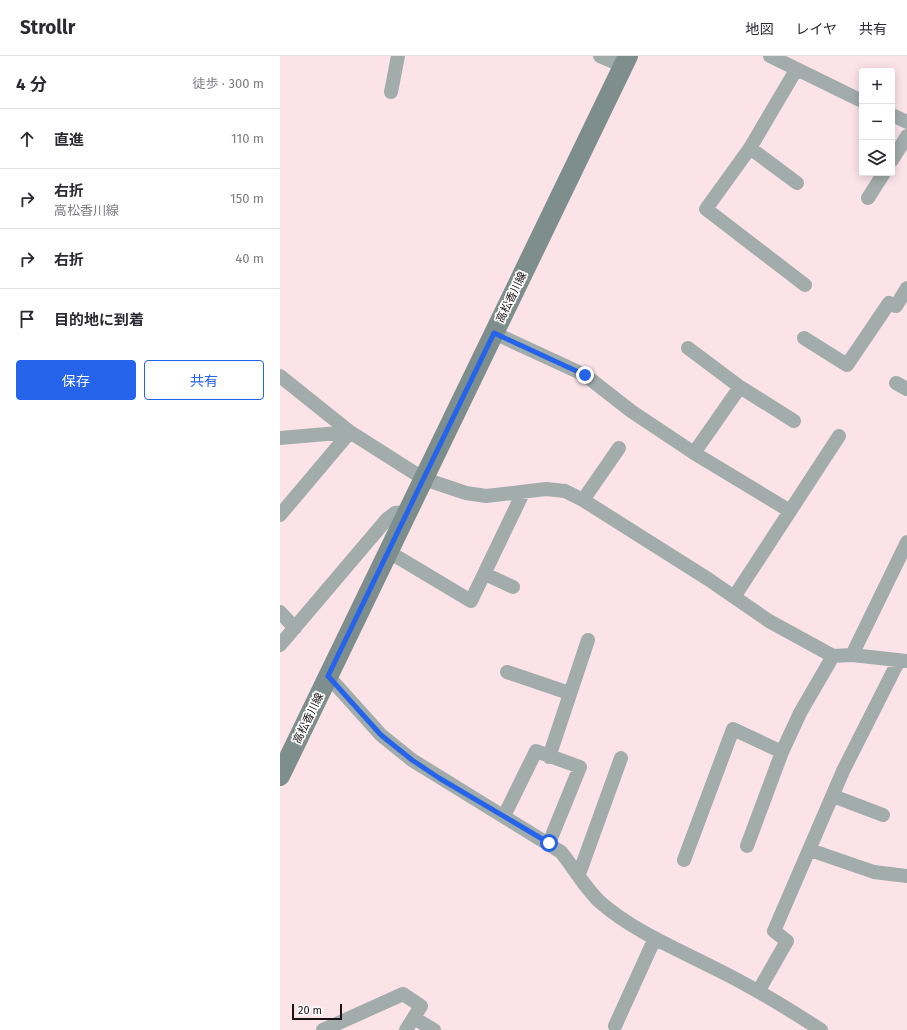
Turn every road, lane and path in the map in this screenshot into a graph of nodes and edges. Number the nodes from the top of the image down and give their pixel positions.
1 (398, 56) edge
2 (600, 56) edge
3 (770, 56) edge
4 (625, 61) edge
5 (796, 70) junction
6 (391, 92) dead end
7 (859, 100) edge
8 (895, 116) edge
9 (907, 122) edge
10 (907, 136) edge
11 (750, 148) junction
12 (895, 155) edge
13 (882, 176) edge
14 (797, 183) dead end
15 (868, 198) dead end
16 (805, 285) dead end
17 (907, 288) edge
18 (494, 333) junction
19 (804, 338) dead end
20 (688, 348) dead end
21 (280, 376) edge
22 (740, 387) junction
23 (794, 421) dead end
24 (350, 432) junction
25 (839, 436) dead end
26 (280, 438) edge
27 (620, 448) dead end
28 (694, 453) junction
29 (424, 479) junction
30 (522, 493) junction
31 (583, 500) junction
32 (790, 511) junction
33 (408, 512) junction
34 (280, 515) edge
35 (907, 542) edge
36 (389, 552) junction
37 (484, 574) junction
38 (513, 587) dead end
39 (734, 597) junction
40 (280, 612) edge
41 (295, 628) junction
42 (588, 640) dead end
43 (280, 645) edge
44 (852, 655) junction
45 (833, 656) junction
46 (903, 661) edge
47 (507, 672) dead end
48 (328, 676) junction
49 (570, 693) junction
50 (782, 752) junction
51 (549, 757) junction
52 (621, 758) dead end
53 (280, 776) edge
54 (833, 796) junction
55 (884, 815) dead end
56 (504, 816) junction
57 (549, 843) junction
58 (747, 846) dead end
59 (810, 850) junction
60 (684, 860) dead end
61 (579, 874) junction
62 (907, 876) edge
63 (655, 938) junction
64 (759, 990) junction
65 (414, 1018) junction
66 (615, 1026) dead end
67 (818, 1029) edge
68 (323, 1030) edge
69 (406, 1030) edge
70 (434, 1030) edge

1 - 6 street
2 - 4 street
3 - 5 street
4 - 18 main road, 高松香川線
5 - 7 street
5 - 11 street
8 - 9 street
10 - 12 street
11 - 14 street
11 - 16 street
13 - 15 street
17 - 19 street
18 - 28 street
18 - 29 main road, 高松香川線
20 - 22 street
21 - 24 street
22 - 23 street
22 - 28 street
24 - 26 street
24 - 29 street
24 - 34 street
25 - 32 street
27 - 31 street
28 - 32 street
29 - 30 street
29 - 33 main road, 高松香川線
30 - 31 street
30 - 37 street
31 - 39 street
32 - 39 street
33 - 36 main road, 高松香川線
33 - 41 street
35 - 44 street
36 - 37 street
36 - 48 main road, 高松香川線
37 - 38 street
39 - 45 street
40 - 41 street
41 - 43 street
42 - 49 street
44 - 45 street
44 - 46 street
45 - 50 street
46 - 54 street
47 - 49 street
48 - 53 main road, 高松香川線
48 - 56 street
49 - 51 street
50 - 58 street
50 - 60 street
51 - 56 street
51 - 57 street
52 - 61 street
54 - 55 street
54 - 59 street
56 - 57 street
57 - 61 street
59 - 62 street
59 - 64 street
61 - 63 street
63 - 64 street
63 - 66 street
64 - 67 street
65 - 68 street
65 - 69 street
65 - 70 street

